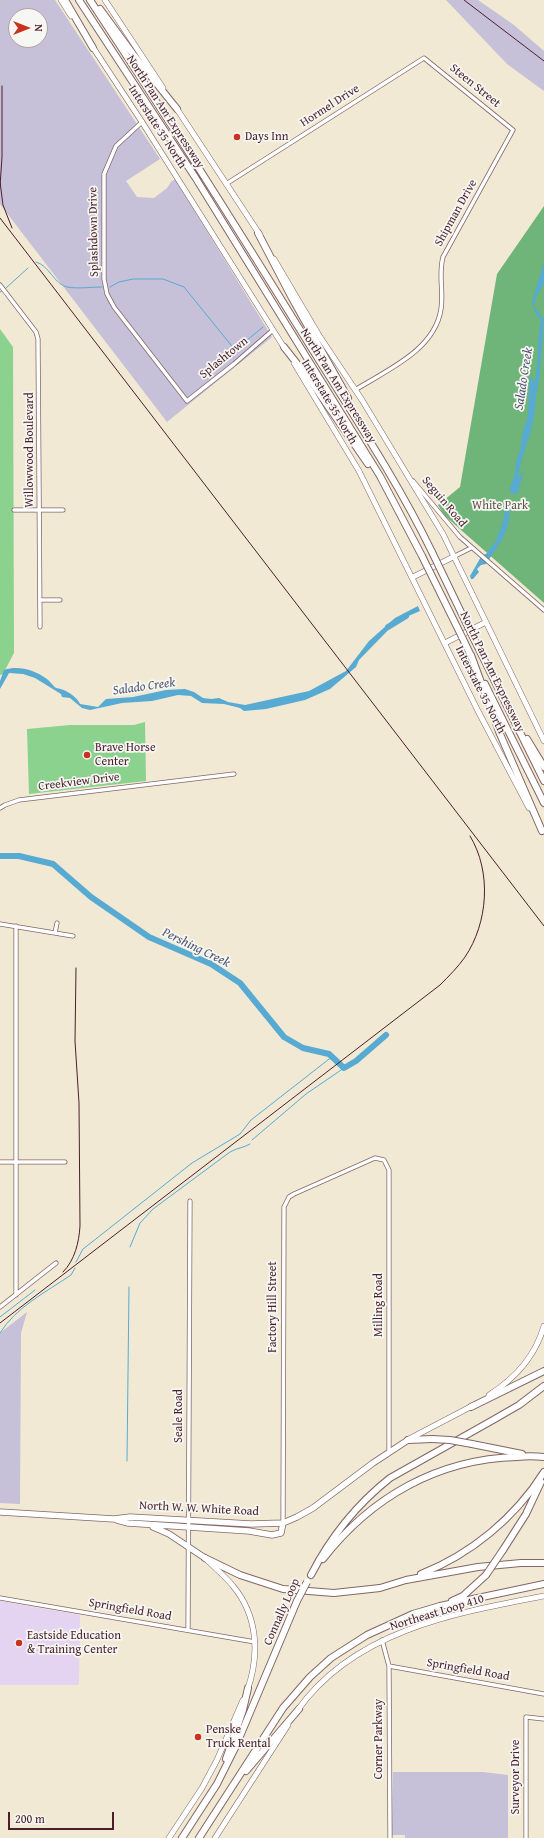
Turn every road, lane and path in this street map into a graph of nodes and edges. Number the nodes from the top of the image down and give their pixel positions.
1 (60, 0) edge
2 (65, 0) edge
3 (79, 0) edge
4 (90, 0) edge
5 (94, 0) edge
6 (105, 0) edge
7 (93, 48) junction
8 (424, 58) joint
9 (177, 109) junction
10 (142, 122) junction
11 (513, 130) joint
12 (226, 184) junction
13 (258, 233) junction
14 (0, 285) edge
15 (273, 330) junction
16 (284, 347) junction
17 (355, 390) junction
18 (187, 401) joint
19 (363, 430) junction
20 (404, 468) junction
21 (394, 500) junction
22 (14, 510) dead end
23 (40, 510) junction
24 (63, 510) dead end
25 (471, 548) junction
26 (454, 556) junction
27 (413, 576) junction
28 (40, 600) junction
29 (60, 600) dead end
30 (544, 610) edge
31 (486, 622) junction
32 (40, 627) dead end
33 (445, 643) junction
34 (471, 655) junction
35 (516, 724) junction
36 (544, 741) edge
37 (544, 767) edge
38 (234, 774) dead end
39 (544, 781) edge
40 (544, 803) edge
41 (0, 808) edge
42 (543, 833) edge
43 (57, 923) dead end
44 (0, 924) edge
45 (16, 926) junction
46 (55, 933) junction
47 (73, 936) dead end
48 (384, 1160) joint
49 (0, 1162) edge
50 (16, 1162) junction
51 (65, 1162) dead end
52 (190, 1202) dead end
53 (56, 1263) dead end
54 (16, 1295) junction
55 (0, 1307) edge
56 (544, 1326) edge
57 (544, 1371) edge
58 (544, 1386) edge
59 (471, 1407) junction
60 (408, 1440) junction
61 (389, 1451) junction
62 (533, 1456) junction
63 (544, 1457) edge
64 (544, 1473) edge
65 (0, 1512) edge
66 (114, 1519) junction
67 (188, 1520) junction
68 (283, 1523) junction
69 (147, 1524) junction
70 (188, 1526) junction
71 (188, 1546) junction
72 (204, 1558) junction
73 (544, 1563) edge
74 (311, 1575) junction
75 (406, 1580) junction
76 (544, 1584) edge
77 (544, 1596) edge
78 (0, 1598) edge
79 (440, 1606) junction
80 (188, 1630) junction
81 (382, 1640) junction
82 (256, 1642) junction
83 (389, 1666) junction
84 (248, 1688) junction
85 (544, 1694) edge
86 (299, 1709) junction
87 (544, 1719) edge
88 (217, 1784) junction
89 (230, 1791) junction
90 (169, 1838) edge
91 (182, 1838) edge
92 (199, 1838) edge
93 (215, 1838) edge
94 (390, 1838) edge
95 (526, 1838) edge

1 - 7 main road, Interstate 35 North
2 - 7 highway
3 - 21 highway, North Pan Am Expressway
4 - 19 highway, North Pan Am Expressway
5 - 9 highway
6 - 9 main road
7 - 10 main road, Interstate 35 North
8 - 11 street, Steen Street
8 - 12 street, Hormel Drive
9 - 12 main road
10 - 15 main road, Interstate 35 North
10 - 18 street, Splashdown Drive
11 - 17 street, Shipman Drive
12 - 13 main road
13 - 17 main road
13 - 19 highway
14 - 23 street, Willowwood Boulevard
15 - 16 main road, Interstate 35 North
15 - 18 street, Splashtown
16 - 21 highway
16 - 27 main road, Interstate 35 North
17 - 20 main road
19 - 35 highway, North Pan Am Expressway, bridge
20 - 25 street, Seguin Road
20 - 26 main road
21 - 34 highway, North Pan Am Expressway, bridge
22 - 23 street
23 - 24 street
23 - 28 street, Willowwood Boulevard
25 - 26 street
25 - 30 street, Seguin Road
26 - 27 main road
26 - 31 main road
27 - 33 main road, Interstate 35 North
28 - 29 street
28 - 32 street, Willowwood Boulevard
31 - 33 main road
31 - 36 main road
33 - 42 main road, Interstate 35 North
34 - 40 highway, North Pan Am Expressway
34 - 42 highway
35 - 37 highway
35 - 39 highway, North Pan Am Expressway
38 - 41 street, Creekview Drive
43 - 46 street
44 - 45 street
45 - 46 street
45 - 50 street
46 - 47 street
48 - 61 street, Milling Road
48 - 68 street, Factory Hill Street
49 - 50 street
50 - 51 street
50 - 54 street
52 - 67 street, Seale Road
53 - 54 street
54 - 55 street
56 - 59 main road
57 - 59 highway
58 - 74 highway
59 - 60 main road
60 - 61 main road, North W. W. White Road
60 - 62 highway, bridge
61 - 68 main road, North W. W. White Road
62 - 63 highway, Connally Loop
62 - 74 highway, Connally Loop
64 - 75 highway
64 - 79 highway, bridge
65 - 66 main road, North W. W. White Road
66 - 67 main road, North W. W. White Road
66 - 69 main road, North W. W. White Road
67 - 68 main road, North W. W. White Road
67 - 70 street, Seale Road
68 - 70 main road, North W. W. White Road
69 - 70 main road, North W. W. White Road
69 - 71 main road, North W. W. White Road
70 - 71 street, Seale Road
71 - 72 main road, North W. W. White Road
71 - 80 street, Seale Road
72 - 75 highway
72 - 82 main road
73 - 75 highway
74 - 88 highway, Connally Loop, bridge
76 - 79 highway
77 - 81 main road, Northeast Loop 410
78 - 80 street, Springfield Road
79 - 89 highway
80 - 82 street, Springfield Road
81 - 83 street, Corner Parkway
81 - 86 main road, Northeast Loop 410
82 - 84 main road
83 - 85 street, Springfield Road
83 - 94 street, Corner Parkway
84 - 88 highway
84 - 90 main road
86 - 89 highway
86 - 93 main road, Northeast Loop 410
87 - 95 street, Surveyor Drive
88 - 91 highway, Connally Loop
89 - 92 highway

